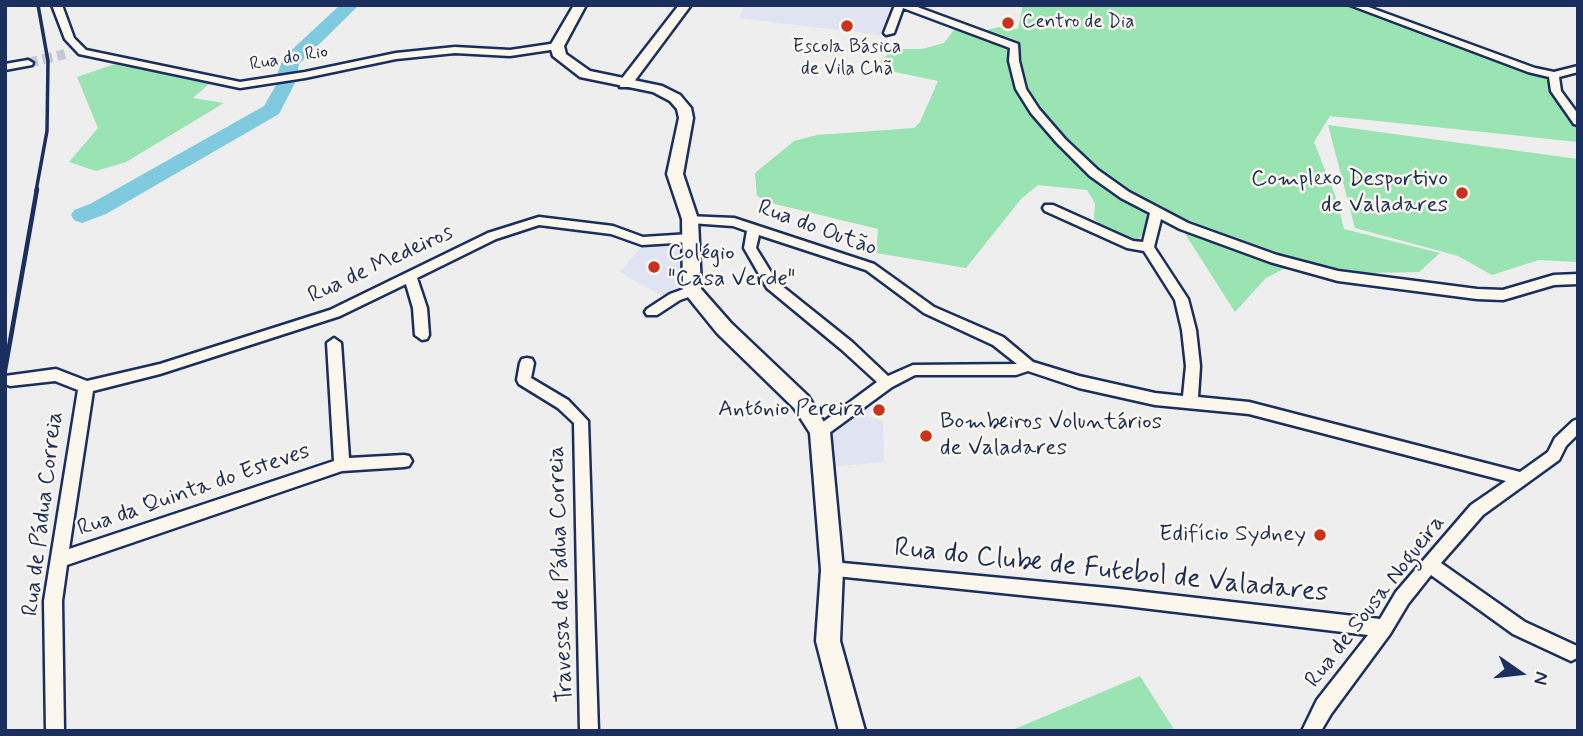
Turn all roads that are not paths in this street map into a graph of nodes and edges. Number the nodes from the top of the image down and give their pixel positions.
1 (57, 5) edge
2 (580, 5) edge
3 (685, 5) edge
4 (902, 5) edge
5 (1354, 5) edge
6 (888, 33) dead end
7 (557, 46) junction
8 (80, 50) junction
9 (65, 54) tunnel mouth
10 (28, 63) tunnel mouth
11 (5, 67) edge
12 (1578, 69) edge
13 (1554, 75) junction
14 (625, 84) junction
15 (1578, 121) edge
16 (1049, 208) dead end
17 (1156, 212) junction
18 (690, 228) junction
19 (754, 228) junction
20 (1148, 247) junction
21 (410, 276) junction
22 (1578, 279) edge
23 (692, 291) junction
24 (652, 312) dead end
25 (422, 335) dead end
26 (334, 343) dead end
27 (527, 363) dead end
28 (1028, 366) junction
29 (10, 380) dead end
30 (887, 383) junction
31 (86, 387) junction
32 (1189, 403) junction
33 (1578, 425) edge
34 (820, 432) junction
35 (404, 461) dead end
36 (342, 465) junction
37 (1523, 479) junction
38 (60, 560) junction
39 (1430, 565) junction
40 (832, 570) junction
41 (1384, 628) junction
42 (1571, 652) dead end
43 (55, 731) edge
44 (589, 731) edge
45 (852, 731) edge
46 (1311, 731) edge

1 - 8 street
2 - 7 main road
3 - 14 street
4 - 6 street
4 - 17 street
5 - 13 street
7 - 8 street, Rua do Rio
7 - 14 main road
8 - 9 street
10 - 11 street
12 - 13 street
13 - 15 street
14 - 18 main road
16 - 20 street
17 - 20 street
17 - 22 street
18 - 19 street, Rua do Outão
18 - 21 street, Rua de Medeiros
18 - 23 main road
19 - 28 street, Rua do Outão
19 - 30 street
20 - 32 street
21 - 25 street
21 - 31 street, Rua de Medeiros
23 - 24 street
23 - 34 main road
26 - 36 street
27 - 44 street, Travessa de Pádua Correia
28 - 30 street
28 - 32 street
29 - 31 street
30 - 34 street
31 - 38 street, Rua de Pádua Correia
32 - 37 street
33 - 37 street, Rua de Sousa Nogueira
34 - 40 main road
35 - 36 street, Rua da Quinta do Esteves
36 - 38 street, Rua da Quinta do Esteves
37 - 39 street, Rua de Sousa Nogueira
38 - 43 street, Rua de Pádua Correia
39 - 41 street, Rua de Sousa Nogueira
39 - 42 street
40 - 41 street, Rua do Clube de Futebol de Valadares
40 - 45 main road
41 - 46 street, Rua de Sousa Nogueira

